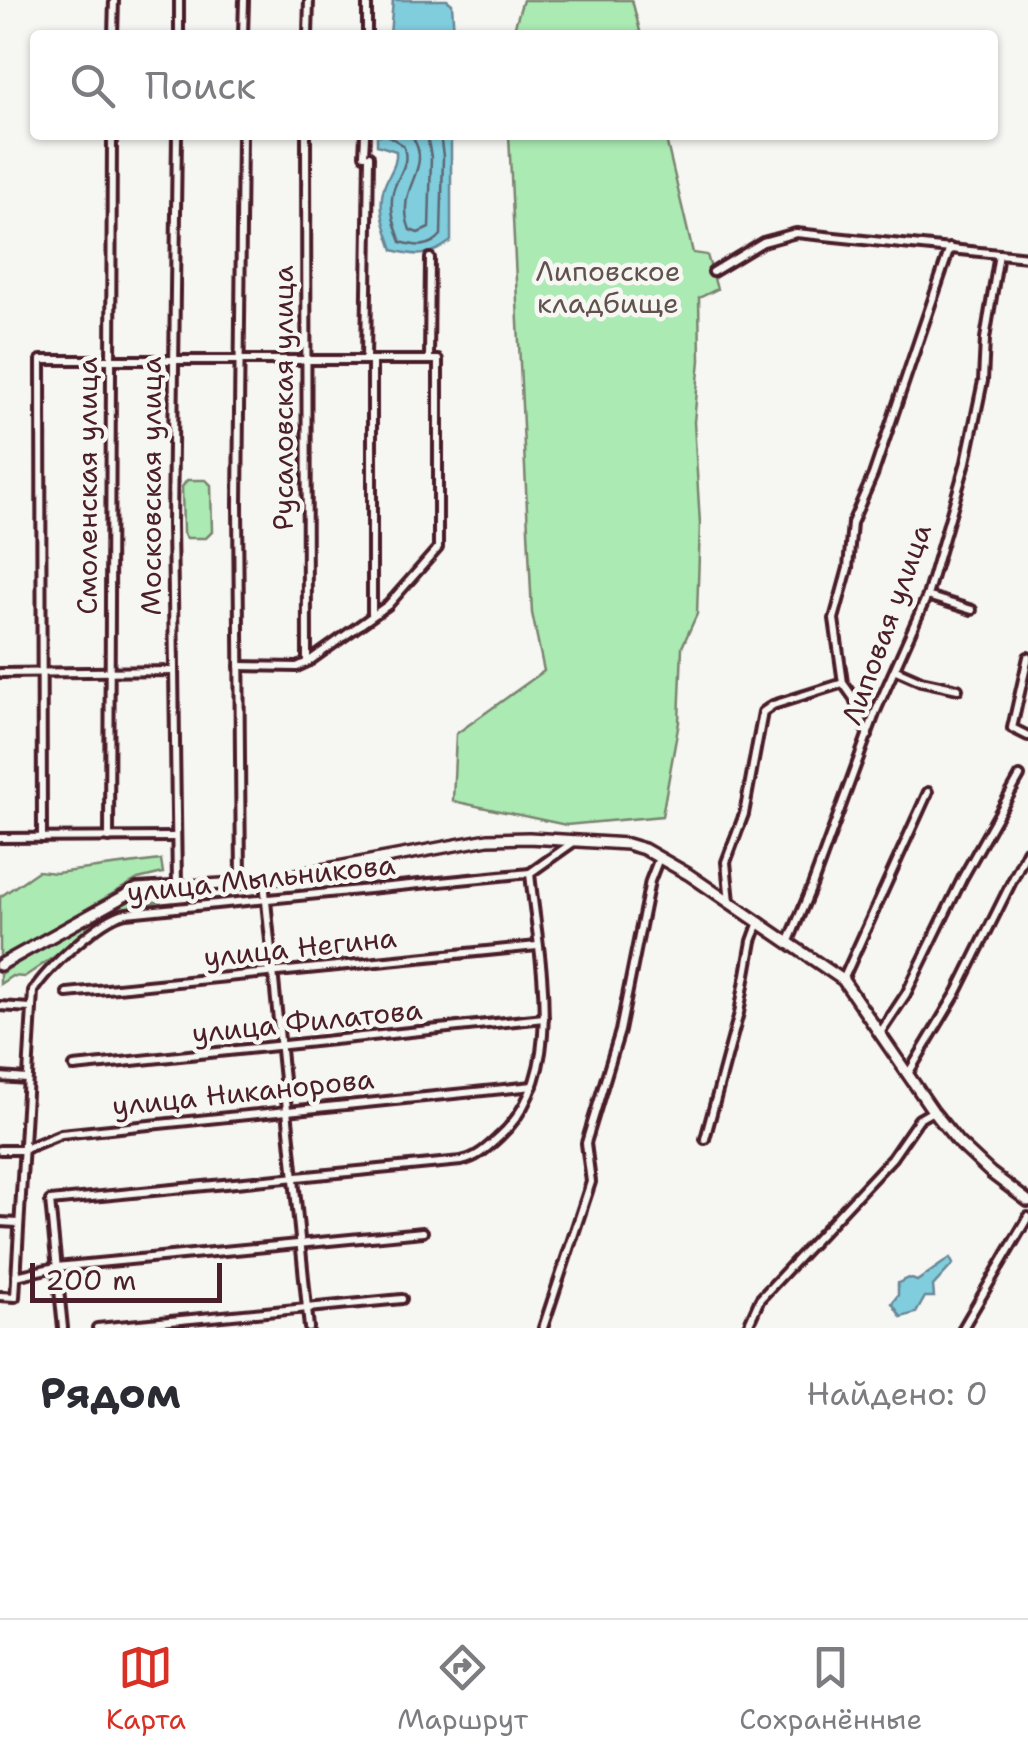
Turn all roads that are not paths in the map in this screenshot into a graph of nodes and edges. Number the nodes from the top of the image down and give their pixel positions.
1 (114, 0) edge
2 (178, 0) edge
3 (244, 0) edge
4 (308, 0) edge
5 (368, 0) edge
6 (114, 30) edge
7 (178, 30) edge
8 (244, 30) edge
9 (308, 30) edge
10 (367, 30) edge
11 (112, 140) edge
12 (177, 140) edge
13 (242, 140) edge
14 (306, 140) edge
15 (365, 140) edge
16 (950, 248) junction
17 (999, 254) junction
18 (1028, 256) edge
19 (430, 258) dead end
20 (713, 272) dead end
21 (304, 359) junction
22 (109, 360) junction
23 (174, 360) junction
24 (369, 360) junction
25 (433, 360) junction
26 (238, 361) junction
27 (927, 596) junction
28 (972, 610) dead end
29 (372, 614) junction
30 (1028, 656) edge
31 (308, 662) junction
32 (239, 666) junction
33 (896, 670) junction
34 (174, 672) junction
35 (0, 673) edge
36 (41, 673) junction
37 (109, 673) junction
38 (843, 683) junction
39 (958, 689) dead end
40 (1028, 736) edge
41 (868, 737) junction
42 (1020, 776) dead end
43 (928, 792) dead end
44 (0, 838) edge
45 (42, 838) junction
46 (109, 838) junction
47 (175, 838) junction
48 (558, 845) junction
49 (1027, 851) edge
50 (660, 857) junction
51 (530, 874) junction
52 (264, 880) junction
53 (240, 883) junction
54 (176, 885) junction
55 (266, 900) junction
56 (730, 902) junction
57 (757, 926) junction
58 (788, 941) junction
59 (537, 946) junction
60 (0, 966) edge
61 (274, 972) junction
62 (843, 980) junction
63 (67, 994) dead end
64 (0, 1006) edge
65 (30, 1008) junction
66 (544, 1018) junction
67 (880, 1032) junction
68 (280, 1046) junction
69 (74, 1067) dead end
70 (908, 1074) junction
71 (0, 1078) edge
72 (27, 1079) junction
73 (533, 1086) junction
74 (286, 1111) junction
75 (933, 1111) junction
76 (705, 1138) dead end
77 (0, 1150) edge
78 (22, 1150) junction
79 (293, 1177) junction
80 (1028, 1201) edge
81 (1028, 1216) edge
82 (0, 1222) edge
83 (18, 1223) junction
84 (422, 1232) dead end
85 (300, 1244) junction
86 (56, 1266) junction
87 (16, 1276) junction
88 (0, 1296) edge
89 (402, 1299) dead end
90 (307, 1308) junction
91 (63, 1328) edge
92 (97, 1328) edge
93 (309, 1328) edge
94 (543, 1328) edge
95 (747, 1328) edge
96 (963, 1328) edge

1 - 6 street
2 - 7 street
3 - 8 street
4 - 9 street
5 - 10 street
11 - 22 street, Смоленская улица
12 - 23 street, Московская улица
13 - 26 street
14 - 21 street, Русаловская улица
15 - 24 street
16 - 17 street
16 - 20 street
16 - 38 street
17 - 18 street
17 - 27 street, Липовая улица
19 - 25 street
21 - 24 street
21 - 26 street
21 - 31 street, Русаловская улица
22 - 23 street
22 - 36 street
22 - 37 street, Смоленская улица
23 - 26 street
23 - 34 street, Московская улица
24 - 25 street
24 - 29 street
25 - 29 street
26 - 32 street
27 - 28 street
27 - 33 street, Липовая улица
29 - 31 street
30 - 40 street
31 - 32 street
32 - 53 street
33 - 39 street
33 - 41 street, Липовая улица
34 - 37 street
34 - 47 street, Московская улица
35 - 36 street
36 - 37 street
36 - 45 street
37 - 46 street, Смоленская улица
38 - 41 street
38 - 56 street
41 - 58 street, Липовая улица
42 - 67 street
43 - 62 street
44 - 45 street
45 - 46 street
46 - 47 street
47 - 54 street, Московская улица
48 - 50 street
48 - 51 street
48 - 52 street
49 - 70 street
50 - 56 street
50 - 94 street
51 - 55 street, улица Мыльникова
51 - 59 street
52 - 53 street
52 - 55 street
53 - 54 street
54 - 60 street
55 - 61 street
55 - 65 street, улица Мыльникова
56 - 57 street
57 - 58 street
57 - 76 street
58 - 62 street
59 - 61 street, улица Негина
59 - 66 street
61 - 63 street, улица Негина
61 - 68 street
62 - 67 street
64 - 65 street
65 - 72 street, улица Мыльникова
66 - 68 street, улица Филатова
66 - 73 street
67 - 70 street
68 - 69 street, улица Филатова
68 - 74 street
70 - 75 street
71 - 72 street
72 - 78 street, улица Мыльникова
73 - 74 street, улица Никанорова
73 - 79 street
74 - 78 street, улица Никанорова
74 - 79 street
75 - 80 street
75 - 95 street
77 - 78 street, улица Никанорова
78 - 83 street, улица Мыльникова
79 - 85 street
79 - 86 street
81 - 96 street
82 - 83 street
83 - 87 street, улица Мыльникова
84 - 85 street
85 - 86 street
85 - 90 street
86 - 87 street
86 - 91 street
87 - 88 street, улица Мыльникова
89 - 90 street
90 - 92 street
90 - 93 street

